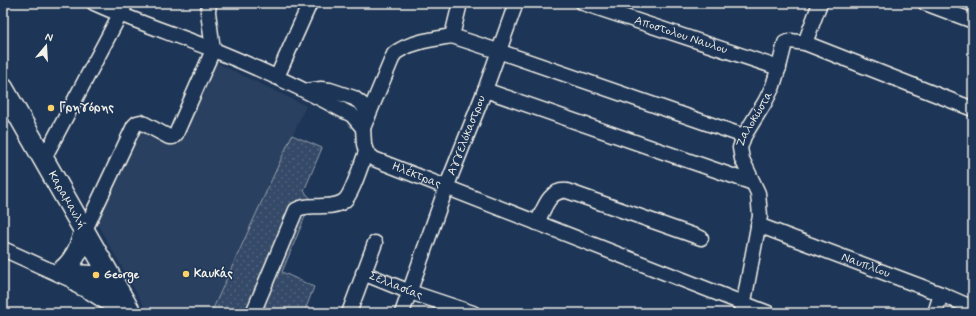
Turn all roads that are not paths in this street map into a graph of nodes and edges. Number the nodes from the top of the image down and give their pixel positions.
1 (94, 3) edge
2 (209, 3) edge
3 (310, 3) edge
4 (460, 3) edge
5 (516, 3) edge
6 (583, 3) edge
7 (820, 3) edge
8 (926, 3) edge
9 (123, 9) edge
10 (973, 21) edge
11 (452, 36) junction
12 (805, 43) junction
13 (213, 50) junction
14 (498, 51) junction
15 (778, 68) junction
16 (277, 76) junction
17 (3, 88) edge
18 (485, 90) junction
19 (973, 109) edge
20 (365, 122) junction
21 (744, 136) junction
22 (366, 152) junction
23 (43, 160) junction
24 (753, 182) junction
25 (446, 188) junction
26 (537, 222) junction
27 (758, 225) junction
28 (84, 232) junction
29 (701, 238) dead end
30 (375, 243) dead end
31 (3, 249) edge
32 (57, 271) junction
33 (363, 273) junction
34 (109, 274) junction
35 (78, 283) junction
36 (410, 292) junction
37 (941, 294) junction
38 (743, 308) edge
39 (973, 308) edge
40 (129, 313) edge
41 (253, 313) edge
42 (349, 313) edge
43 (402, 313) edge
44 (473, 313) edge
45 (768, 313) edge
46 (935, 313) edge

1 - 9 street
2 - 13 street
3 - 16 street
4 - 11 street
5 - 14 street, Αγγελόκαστρου
6 - 15 street, Αποστολου Ναυλου
7 - 12 street
8 - 10 street
9 - 13 street
9 - 23 street
11 - 14 street
11 - 20 street
12 - 15 street, Ζαλοκώστα
12 - 19 street
13 - 16 street
13 - 28 street
14 - 18 street, Αγγελόκαστρου
14 - 21 street
15 - 21 street, Ζαλοκώστα
16 - 20 street
17 - 23 main road, Καραμανλή
18 - 24 street
18 - 25 street, Αγγελόκαστρου
20 - 22 street
21 - 24 street, Ζαλοκώστα
22 - 25 street, Ηλέκτρας
22 - 41 street
23 - 28 main road, Καραμανλή
24 - 27 street, Ζαλοκώστα
25 - 26 street, Ηλέκτρας
25 - 36 street, Αγγελόκαστρου
26 - 29 street
26 - 38 street, Ηλέκτρας
27 - 37 street, Ναυπλίου
27 - 38 street, Ζαλοκώστα
28 - 32 main road
28 - 34 main road, Καραμανλή
30 - 33 street
31 - 32 street
32 - 34 street
32 - 35 street
33 - 36 street, Σελλασίας
33 - 42 street
34 - 35 street
34 - 40 main road, Καραμανλή
35 - 40 main road
36 - 43 street, Αγγελόκαστρου
36 - 44 street, Σελλασίας
37 - 39 street, Ναυπλίου
37 - 46 street
38 - 45 street, Ηλέκτρας

